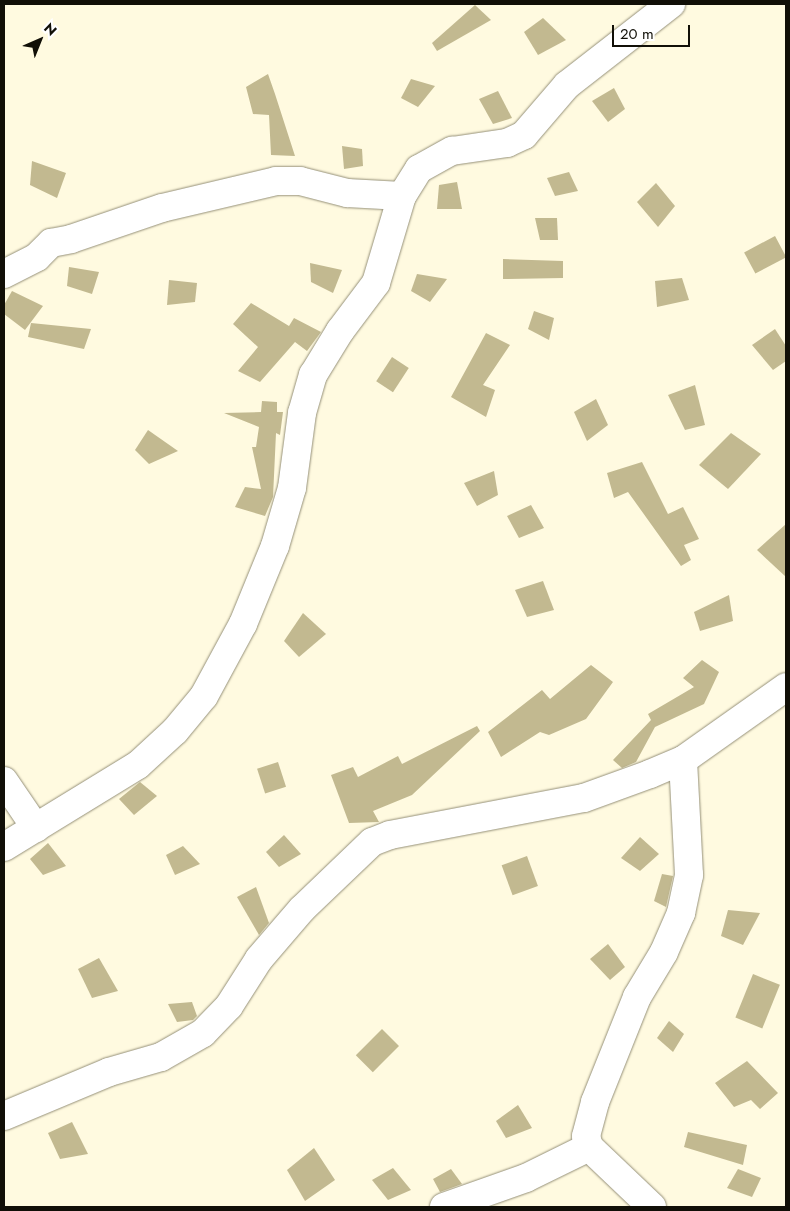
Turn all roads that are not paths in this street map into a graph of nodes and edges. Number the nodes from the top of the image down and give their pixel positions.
1 (671, 4) edge
2 (402, 196) junction
3 (4, 274) edge
4 (786, 687) edge
5 (683, 760) junction
6 (4, 781) edge
7 (36, 828) junction
8 (4, 847) edge
9 (4, 1116) edge
10 (589, 1146) junction
11 (444, 1207) edge
12 (652, 1207) edge

1 - 2 street
2 - 3 street
2 - 7 street
4 - 5 street
5 - 9 street
5 - 10 street
6 - 7 street
7 - 8 street
10 - 11 street
10 - 12 street

